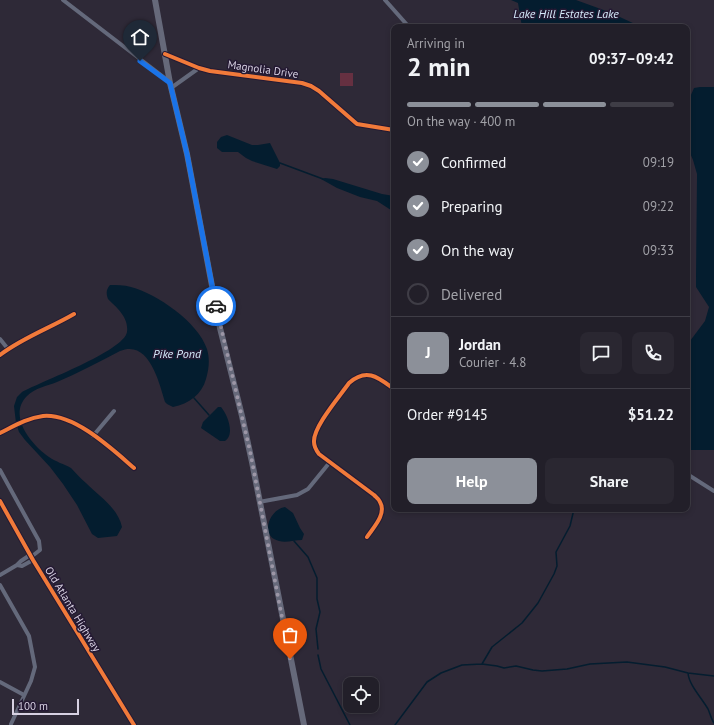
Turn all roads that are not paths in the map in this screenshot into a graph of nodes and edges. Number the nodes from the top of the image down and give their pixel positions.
1 (63, 0) edge
2 (155, 0) edge
3 (385, 0) edge
4 (407, 24) edge
5 (165, 54) junction
6 (199, 68) junction
7 (171, 85) junction
8 (391, 130) edge
9 (74, 314) dead end
10 (0, 338) edge
11 (8, 348) junction
12 (0, 355) edge
13 (391, 388) edge
14 (114, 411) dead end
15 (0, 433) edge
16 (93, 436) junction
17 (330, 462) junction
18 (134, 468) dead end
19 (0, 470) edge
20 (690, 476) edge
21 (714, 492) edge
22 (0, 501) edge
23 (259, 502) junction
24 (367, 537) dead end
25 (32, 557) junction
26 (0, 575) edge
27 (0, 585) edge
28 (0, 682) edge
29 (24, 695) junction
30 (11, 724) edge
31 (134, 725) edge
32 (304, 725) edge

1 - 7 street
2 - 5 main road
3 - 4 street
5 - 6 street, Magnolia Drive
5 - 7 main road
6 - 7 street
6 - 8 street, Magnolia Drive
7 - 23 main road
9 - 11 street
10 - 11 street
11 - 12 street
13 - 17 street
14 - 16 street
15 - 16 street
16 - 18 street
17 - 23 street
17 - 24 street
19 - 25 street
20 - 21 street
22 - 25 street, Old Atlanta Highway
23 - 32 main road
25 - 26 street
25 - 31 street, Old Atlanta Highway
27 - 29 street
28 - 29 street
29 - 30 street

